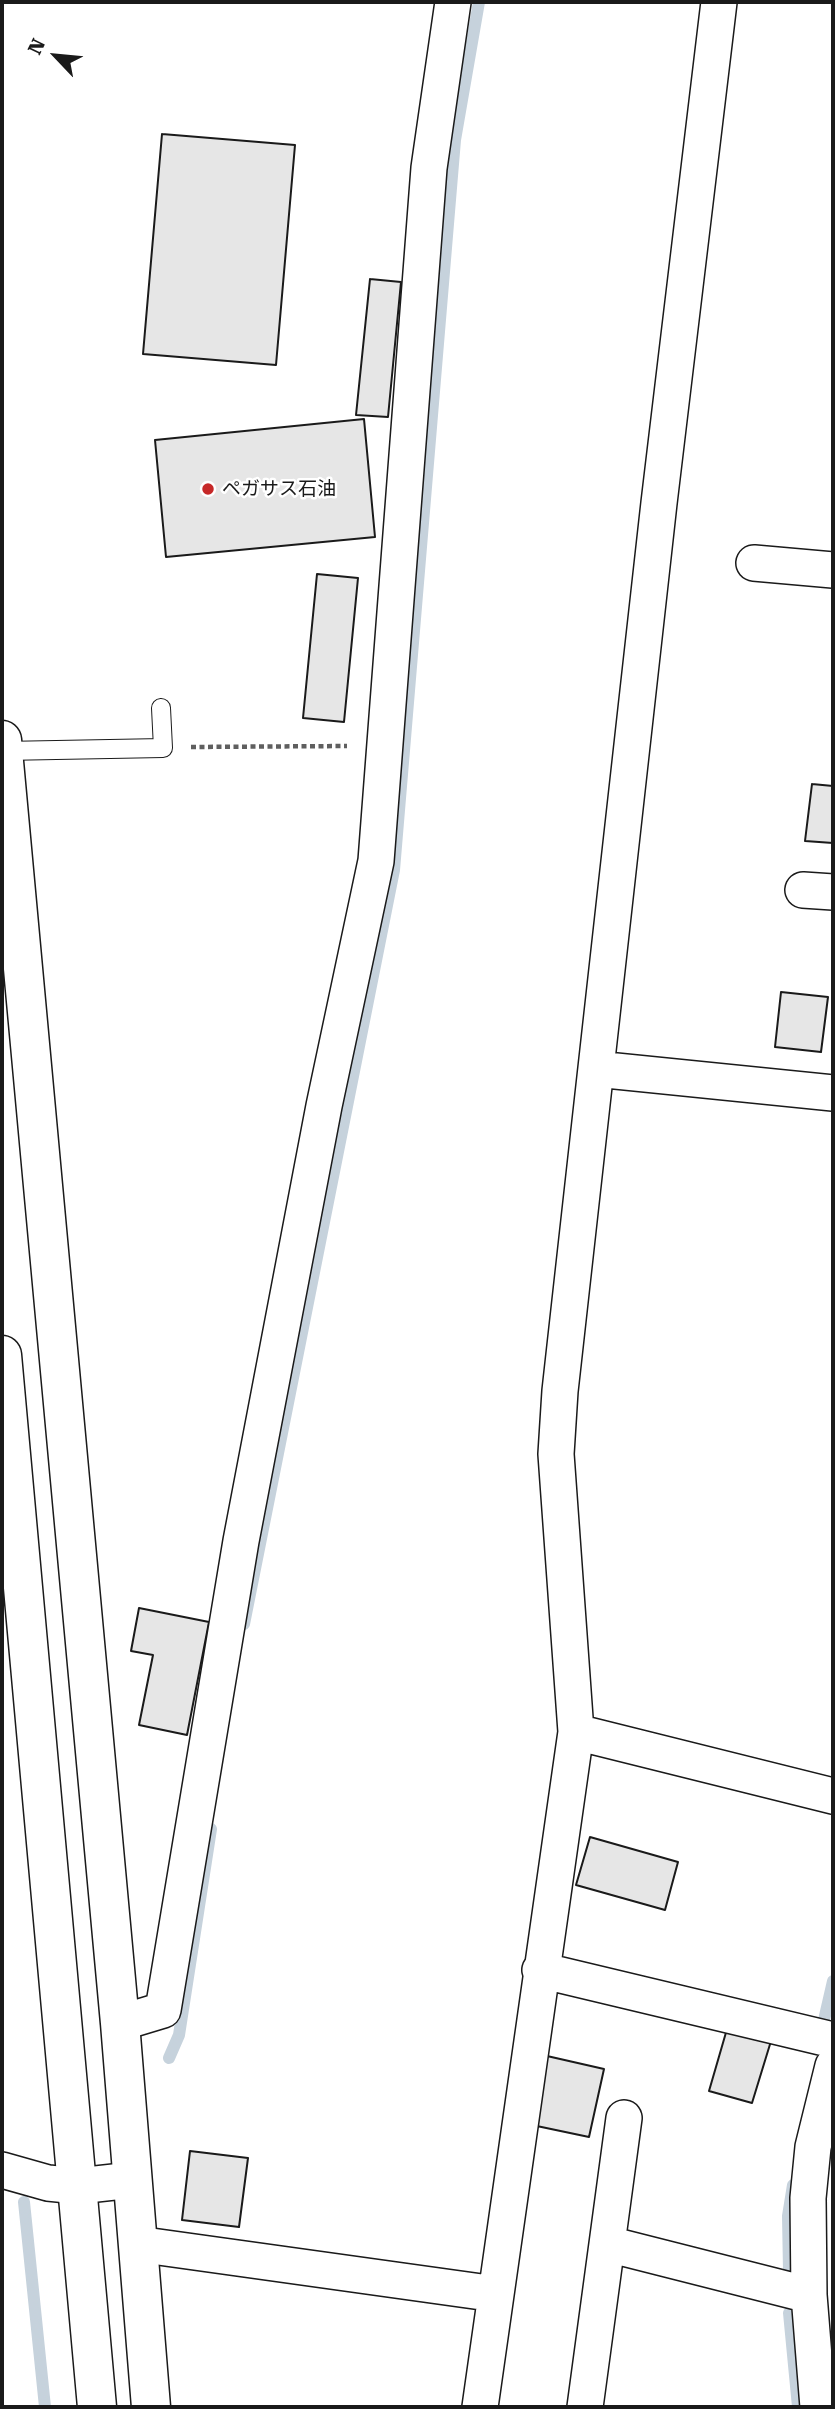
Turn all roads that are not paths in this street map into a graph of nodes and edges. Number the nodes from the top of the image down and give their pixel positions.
1 (453, 2) edge
2 (719, 2) edge
3 (754, 563) dead end
4 (833, 570) edge
5 (162, 708) dead end
6 (2, 746) edge
7 (596, 1069) junction
8 (833, 1093) edge
9 (2, 1355) edge
10 (576, 1732) junction
11 (833, 1796) edge
12 (540, 1970) junction
13 (120, 2024) junction
14 (833, 2040) edge
15 (833, 2066) edge
16 (624, 2119) dead end
17 (2, 2170) edge
18 (132, 2180) junction
19 (78, 2186) junction
20 (820, 2220) edge
21 (137, 2244) junction
22 (608, 2244) junction
23 (496, 2294) junction
24 (817, 2308) edge
25 (97, 2407) edge
26 (151, 2407) edge
27 (480, 2407) edge
28 (585, 2407) edge
29 (818, 2407) edge

1 - 13 street
2 - 7 street
3 - 4 street
5 - 6 lane
6 - 13 street
7 - 8 street
7 - 10 street
9 - 19 street
10 - 11 street
10 - 12 street
12 - 14 street
12 - 23 street
13 - 18 street
15 - 20 street
16 - 22 street
17 - 19 street
18 - 19 street
18 - 21 street
19 - 25 street
20 - 24 street
21 - 23 street
21 - 26 street
22 - 24 street
22 - 28 street
23 - 27 street
24 - 29 street

